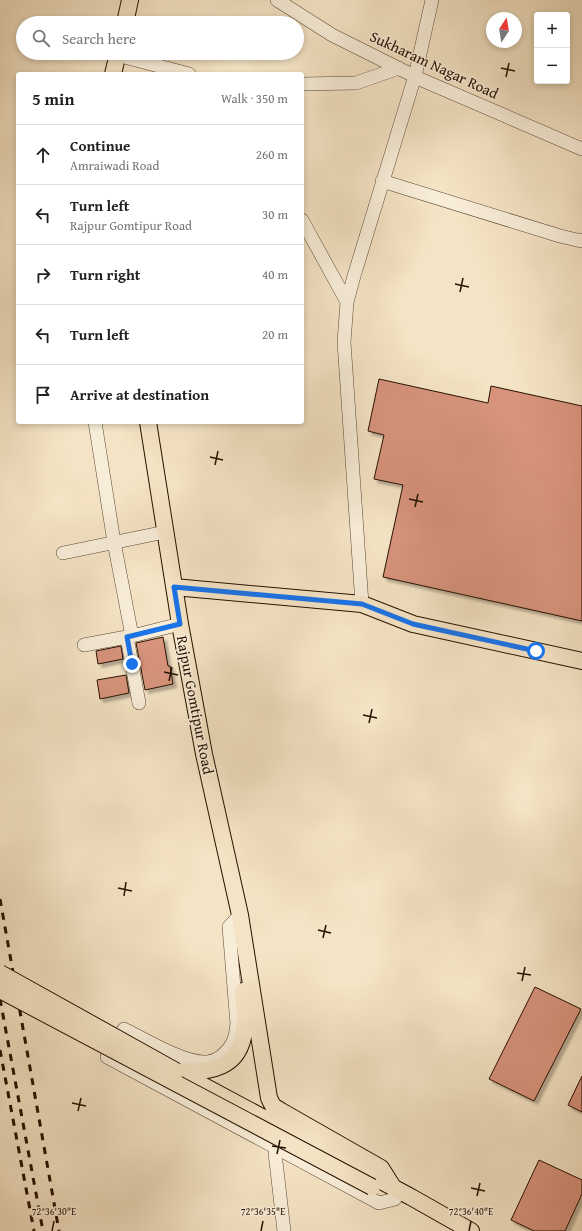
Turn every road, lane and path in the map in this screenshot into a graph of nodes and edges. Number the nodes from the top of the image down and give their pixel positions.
1 (130, 0) edge
2 (277, 0) edge
3 (432, 0) edge
4 (127, 16) edge
5 (302, 16) edge
6 (304, 17) edge
7 (116, 60) edge
8 (139, 60) edge
9 (399, 68) junction
10 (114, 72) edge
11 (182, 72) edge
12 (415, 76) junction
13 (304, 84) edge
14 (582, 149) edge
15 (382, 181) junction
16 (304, 224) edge
17 (582, 240) edge
18 (347, 302) junction
19 (95, 424) edge
20 (148, 424) edge
21 (165, 532) junction
22 (114, 542) junction
23 (63, 553) dead end
24 (174, 587) junction
25 (362, 604) junction
26 (180, 624) junction
27 (129, 637) junction
28 (84, 645) dead end
29 (582, 661) edge
30 (139, 703) dead end
31 (240, 915) junction
32 (0, 973) edge
33 (0, 990) edge
34 (176, 1071) junction
35 (275, 1153) dead end
36 (374, 1183) junction
37 (396, 1196) junction
38 (284, 1231) edge
39 (451, 1231) edge
40 (472, 1231) edge

1 - 4 main road
2 - 5 street, Sukharam Nagar Road
3 - 12 street
6 - 9 street, Sukharam Nagar Road
7 - 10 main road
8 - 11 street
9 - 12 street, Sukharam Nagar Road
9 - 13 street
12 - 14 street, Sukharam Nagar Road
12 - 15 street
15 - 17 street
15 - 18 street
16 - 18 street
18 - 25 street
19 - 22 street
20 - 21 main road, Rajpur Gomtipur Road
21 - 22 street
21 - 24 main road, Rajpur Gomtipur Road
22 - 23 street
22 - 27 street
24 - 25 main road
24 - 26 main road, Rajpur Gomtipur Road
25 - 29 main road
26 - 27 street
26 - 31 main road, Rajpur Gomtipur Road
27 - 28 street
27 - 30 street
31 - 34 main road
31 - 37 main road
31 - 37 street
32 - 34 main road, bridge
33 - 36 main road, bridge
34 - 36 main road
35 - 38 street
36 - 37 main road
37 - 39 main road
37 - 40 main road

